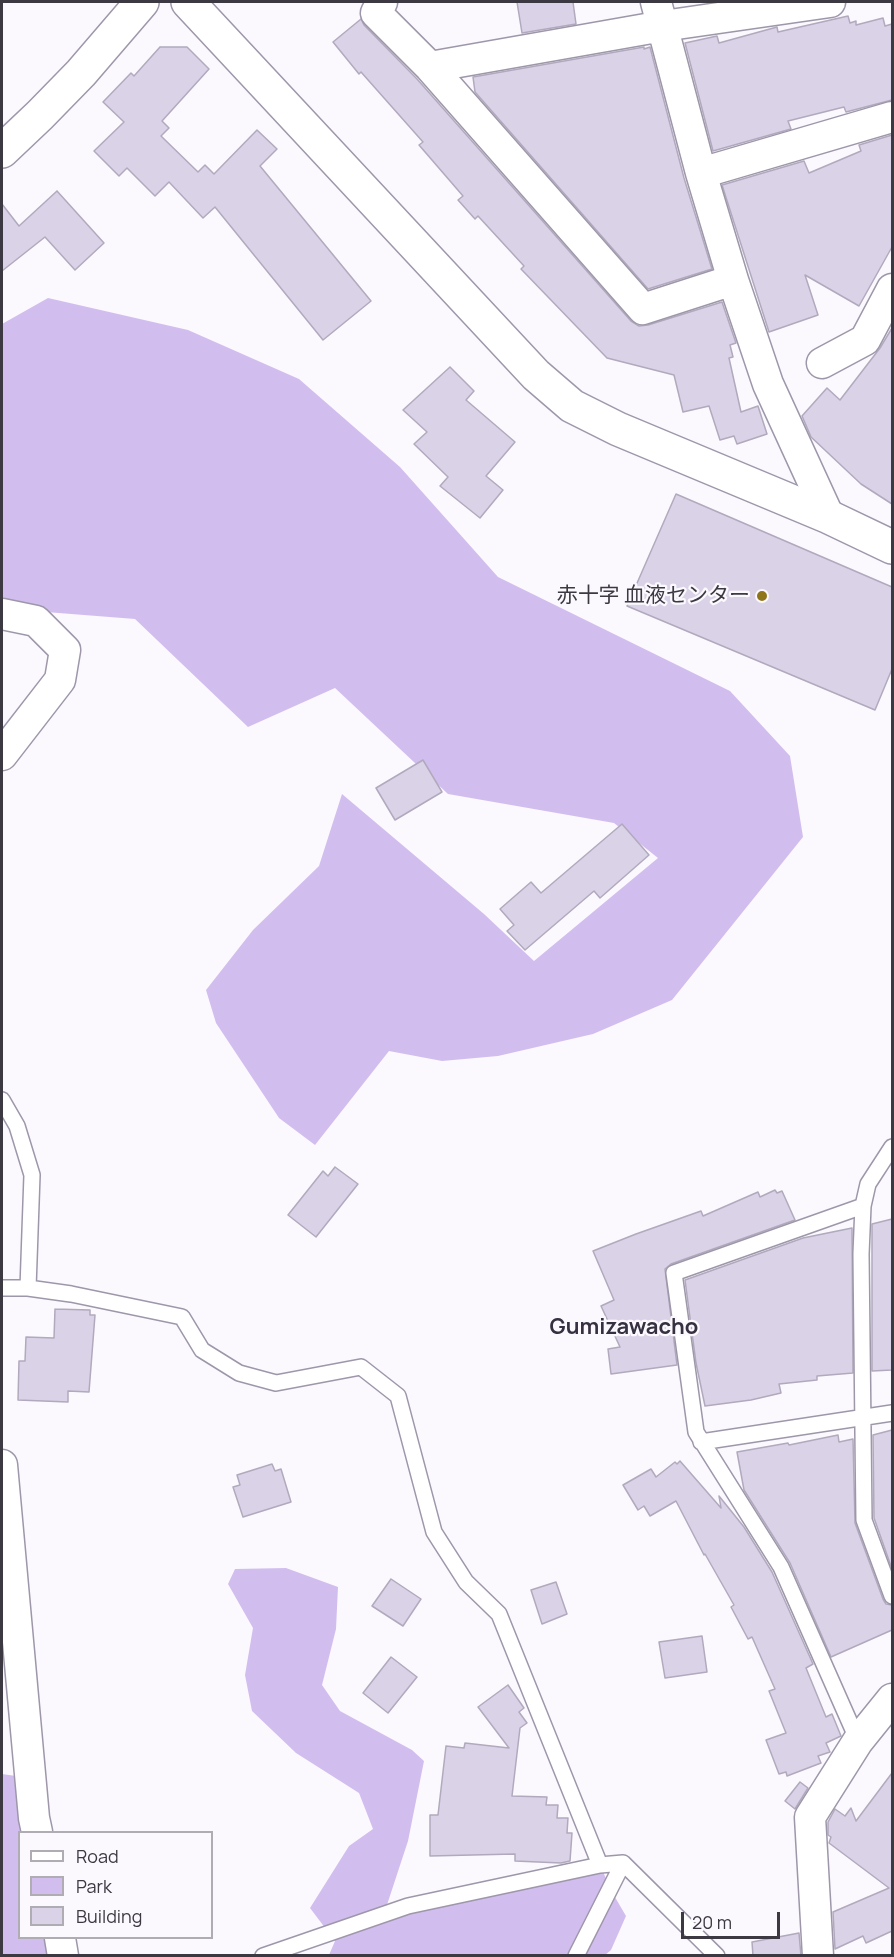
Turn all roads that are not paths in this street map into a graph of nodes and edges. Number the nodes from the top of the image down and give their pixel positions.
1 (142, 2) edge
2 (188, 2) edge
3 (382, 2) edge
4 (830, 2) edge
5 (660, 14) edge
6 (430, 67) junction
7 (892, 117) edge
8 (2, 151) edge
9 (701, 173) junction
10 (733, 280) junction
11 (892, 289) edge
12 (822, 363) dead end
13 (830, 517) junction
14 (892, 547) edge
15 (2, 614) edge
16 (2, 755) edge
17 (2, 1100) edge
18 (892, 1147) edge
19 (863, 1206) junction
20 (2, 1288) edge
21 (28, 1288) junction
22 (892, 1413) edge
23 (862, 1416) junction
24 (701, 1442) junction
25 (2, 1465) edge
26 (892, 1596) edge
27 (11, 1669) edge
28 (892, 1699) edge
29 (858, 1741) junction
30 (37, 1831) edge
31 (624, 1863) junction
32 (600, 1865) junction
33 (60, 1939) edge
34 (63, 1956) edge
35 (263, 1956) edge
36 (576, 1956) edge
37 (717, 1956) edge
38 (818, 1956) edge

1 - 8 street
2 - 13 street
3 - 6 street
4 - 5 street
5 - 6 street
5 - 9 street
6 - 10 street
7 - 9 street
9 - 10 street
10 - 13 street
11 - 12 street
13 - 14 street
15 - 16 street
17 - 21 lane
18 - 19 lane
19 - 23 lane
19 - 24 lane
20 - 21 lane
21 - 32 lane
22 - 23 lane
23 - 24 lane
23 - 26 lane
24 - 29 lane
25 - 27 street
27 - 30 street
28 - 29 street
29 - 38 street
31 - 32 lane
31 - 36 lane
31 - 37 lane
32 - 35 lane
33 - 34 street

